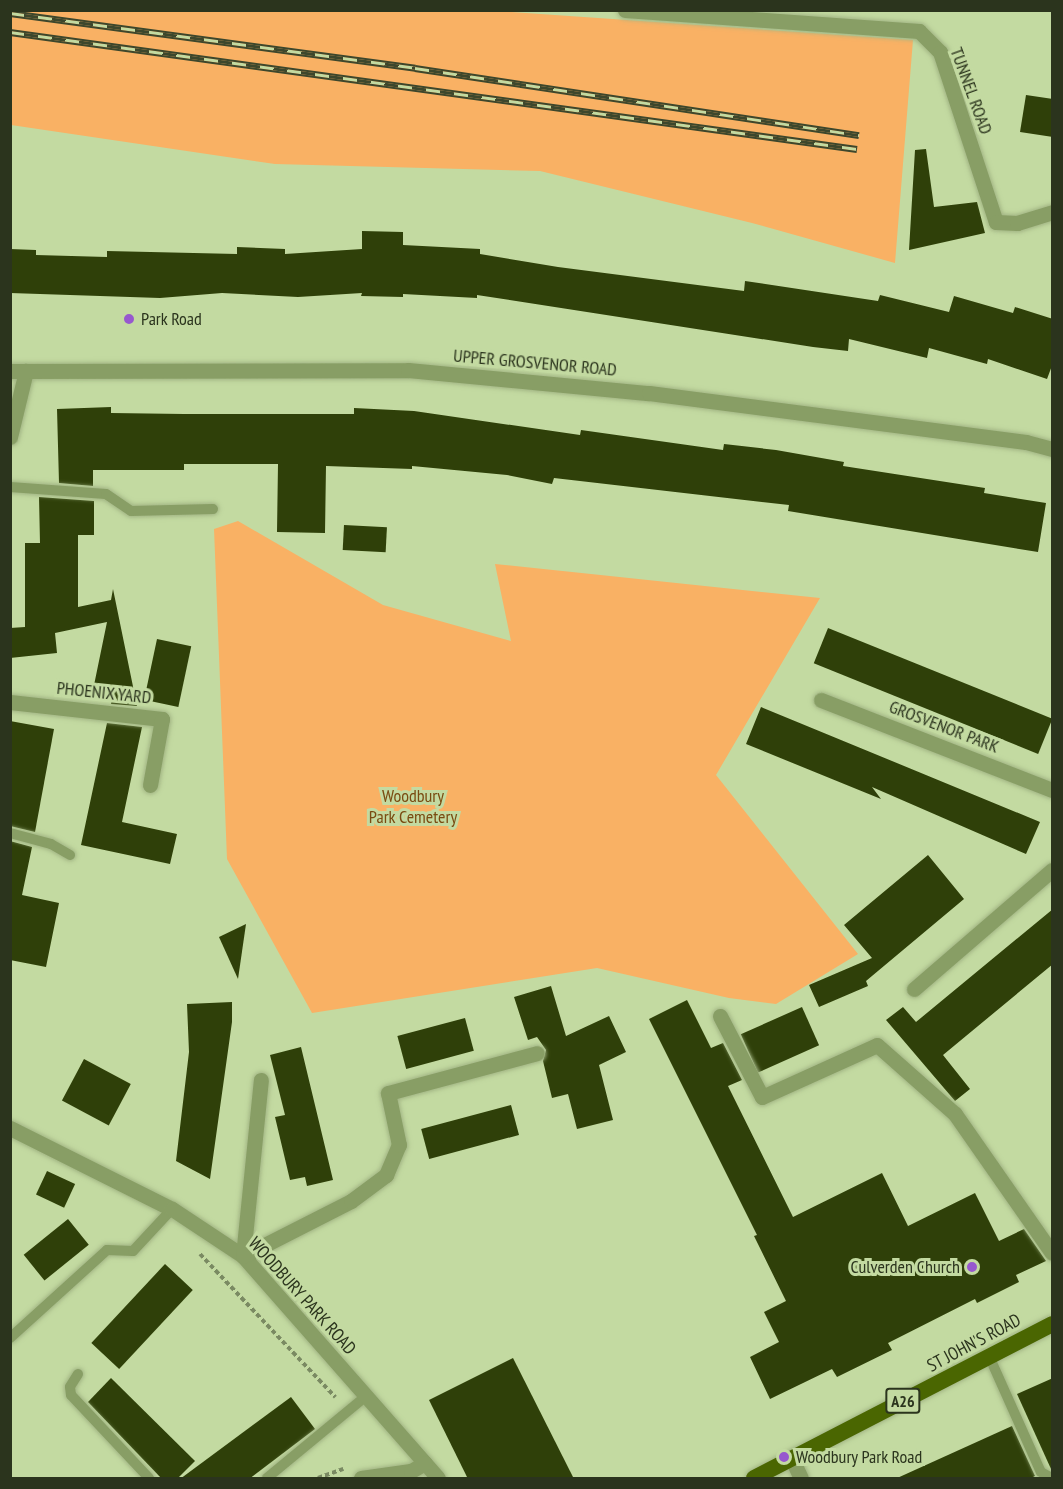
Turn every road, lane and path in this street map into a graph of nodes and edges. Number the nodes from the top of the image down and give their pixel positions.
1 (625, 10) edge
2 (650, 11) edge
3 (1053, 212) edge
4 (18, 371) edge
5 (10, 437) edge
6 (1053, 449) edge
7 (10, 487) edge
8 (213, 509) dead end
9 (821, 700) dead end
10 (10, 702) edge
11 (150, 785) dead end
12 (1053, 790) edge
13 (10, 833) edge
14 (70, 855) dead end
15 (1053, 870) edge
16 (914, 989) dead end
17 (720, 1016) dead end
18 (537, 1053) dead end
19 (261, 1080) dead end
20 (10, 1128) edge
21 (172, 1209) junction
22 (197, 1251) dead end
23 (1053, 1253) edge
24 (243, 1256) junction
25 (1053, 1324) edge
26 (10, 1338) edge
27 (989, 1356) junction
28 (78, 1374) dead end
29 (365, 1397) junction
30 (348, 1411) junction
31 (792, 1459) junction
32 (425, 1463) junction
33 (355, 1473) edge
34 (149, 1479) edge
35 (267, 1479) edge
36 (318, 1479) edge
37 (438, 1479) edge
38 (754, 1479) edge
39 (801, 1479) edge
40 (1052, 1479) edge

1 - 2 street, TUNNEL ROAD
2 - 3 street, TUNNEL ROAD
4 - 5 street
4 - 6 street, UPPER GROSVENOR ROAD
7 - 8 lane
9 - 12 street, GROSVENOR PARK
10 - 11 street, PHOENIX YARD
13 - 14 lane
15 - 16 street
17 - 23 street
18 - 24 street
19 - 24 street
20 - 21 street, WOODBURY PARK ROAD
21 - 24 street, WOODBURY PARK ROAD
21 - 26 lane
22 - 30 path
24 - 29 street, WOODBURY PARK ROAD
25 - 27 highway, ST JOHN'S ROAD / A26
27 - 31 highway, ST JOHN'S ROAD / A26
27 - 40 lane
28 - 34 lane
29 - 30 lane
29 - 32 street, WOODBURY PARK ROAD
30 - 35 lane
31 - 38 highway, ST JOHN'S ROAD / A26
31 - 39 street
32 - 33 street
32 - 37 street, WOODBURY PARK ROAD
33 - 36 path

